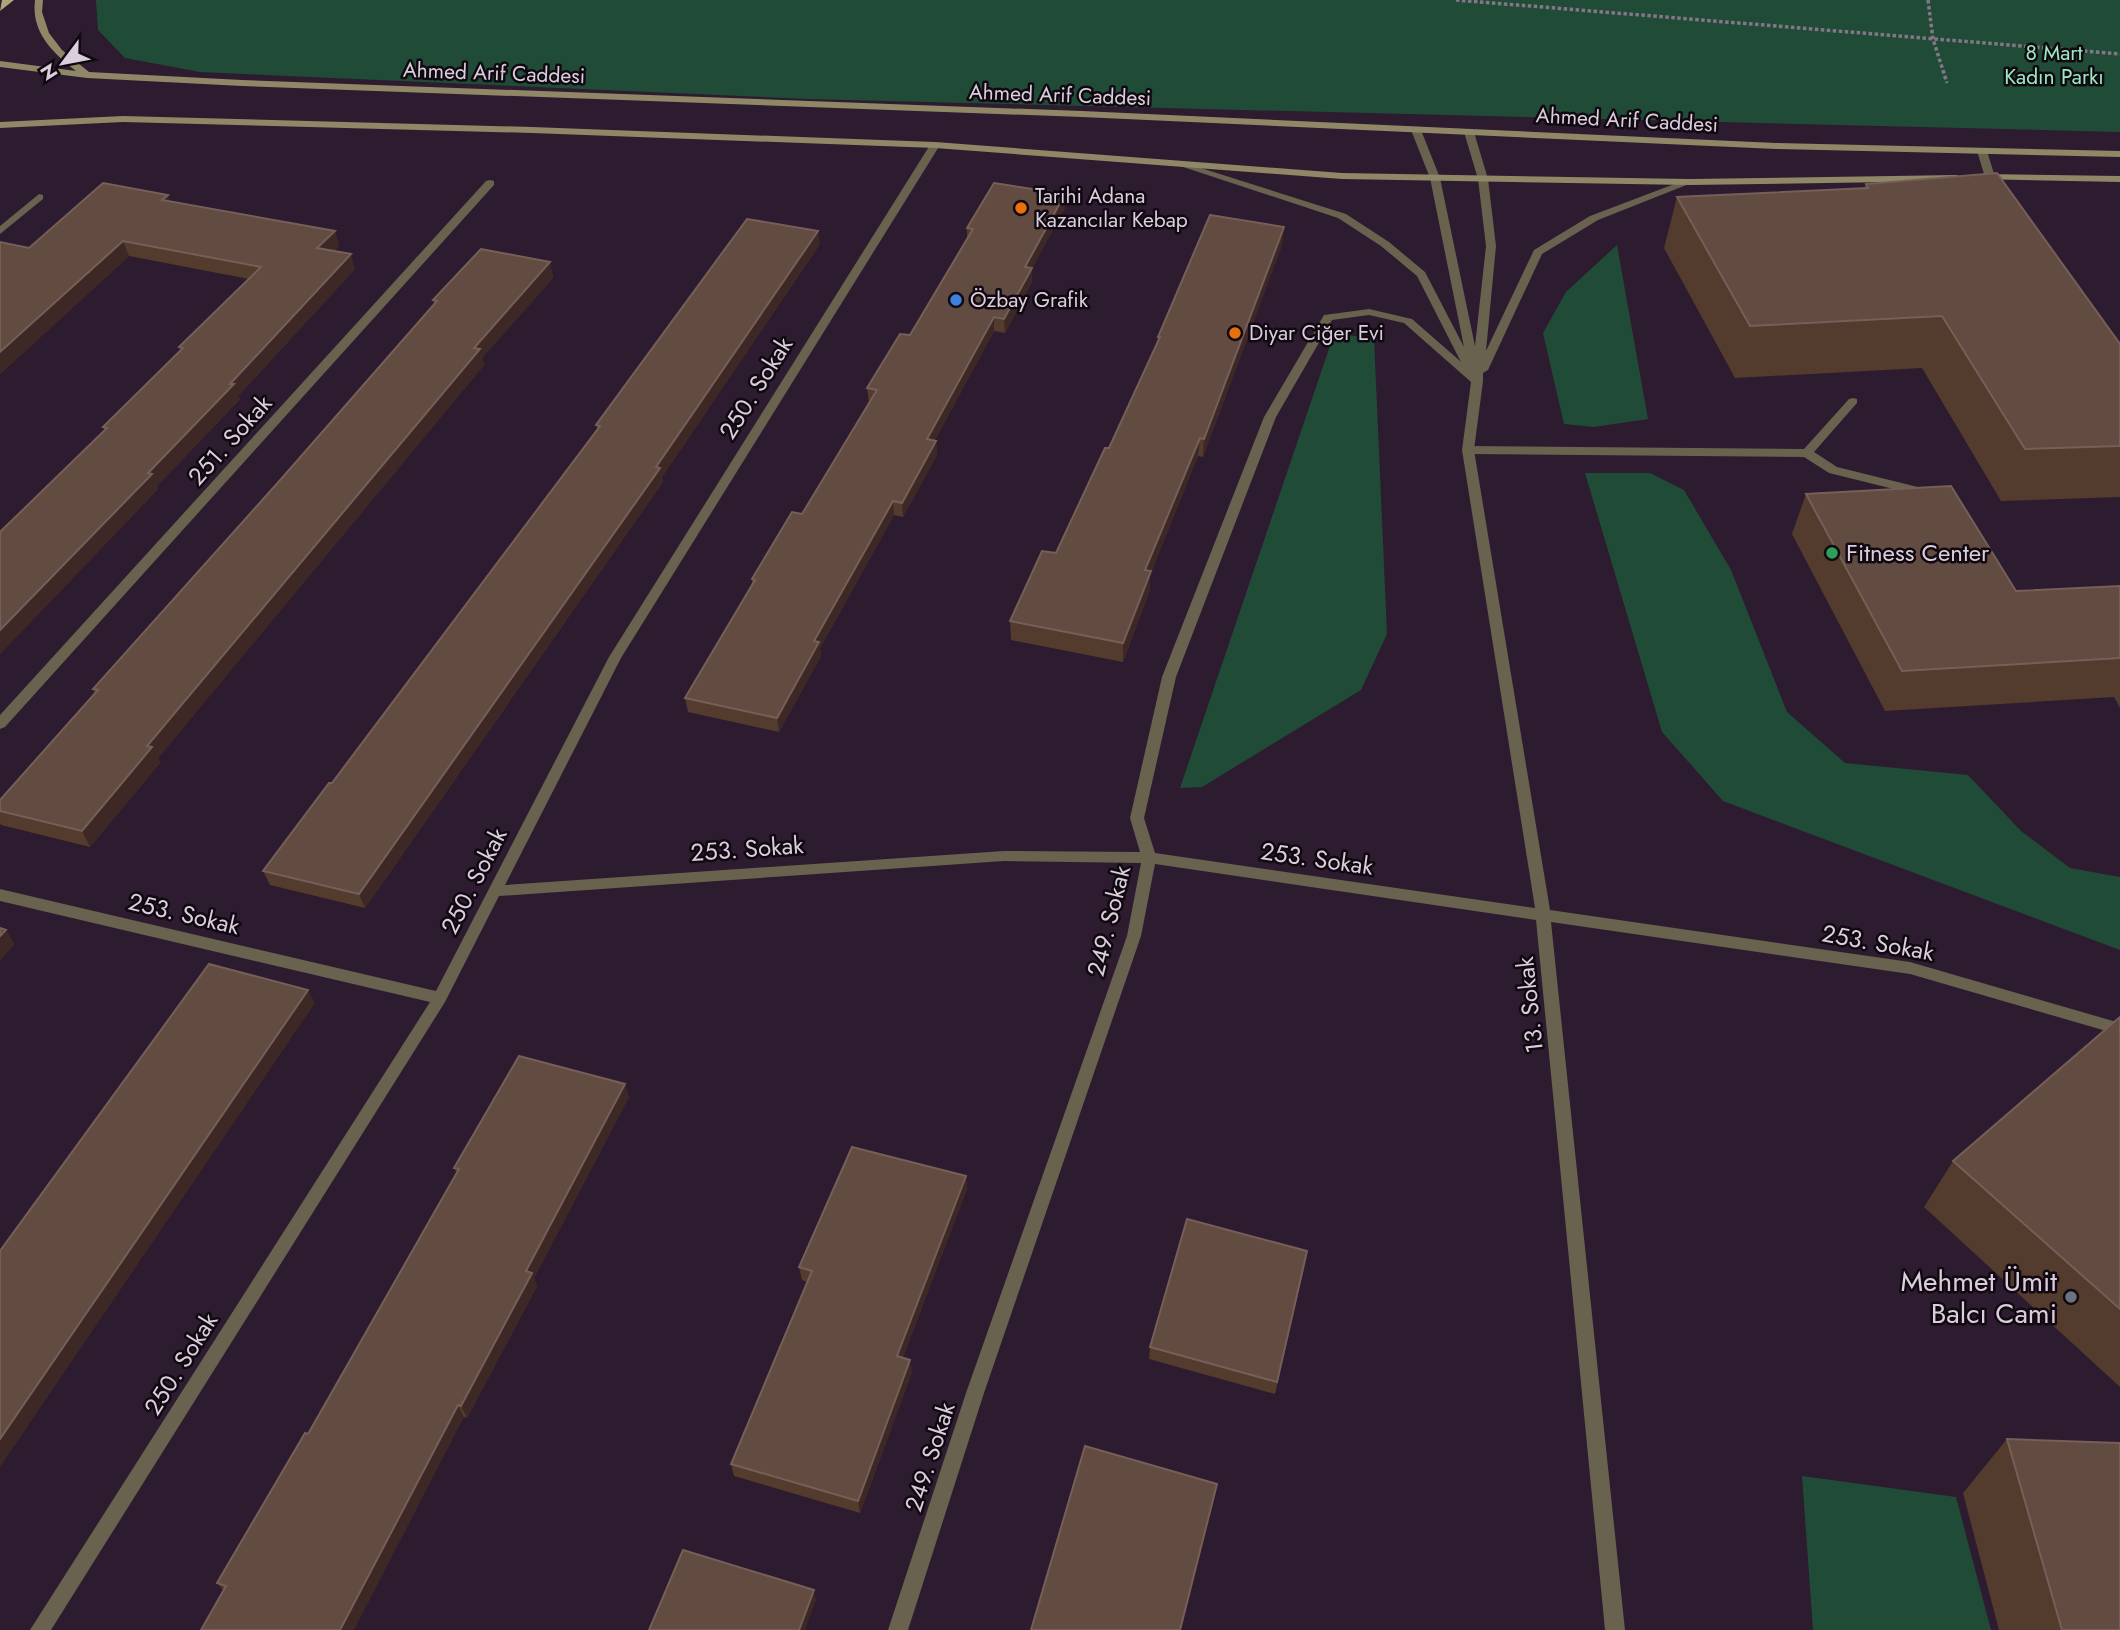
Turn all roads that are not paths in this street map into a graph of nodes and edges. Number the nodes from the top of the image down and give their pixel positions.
1 (9, 0) edge
2 (39, 0) edge
3 (0, 8) edge
4 (0, 64) edge
5 (87, 75) junction
6 (0, 126) edge
7 (1416, 130) junction
8 (1469, 132) junction
9 (935, 145) junction
10 (1982, 151) junction
11 (2120, 154) edge
12 (1179, 163) junction
13 (1962, 177) edge
14 (1976, 177) edge
15 (1990, 177) junction
16 (1435, 178) junction
17 (1483, 179) junction
18 (2120, 179) edge
19 (1689, 182) junction
20 (490, 183) dead end
21 (39, 197) dead end
22 (2006, 201) edge
23 (0, 231) edge
24 (1477, 381) junction
25 (1853, 401) dead end
26 (1468, 450) junction
27 (1807, 453) junction
28 (1934, 495) edge
29 (0, 724) edge
30 (1149, 858) junction
31 (495, 891) junction
32 (0, 895) edge
33 (1544, 914) junction
34 (440, 998) junction
35 (2120, 1029) edge
36 (40, 1630) edge
37 (898, 1630) edge
38 (1615, 1630) edge

1 - 3 main road
2 - 5 main road
4 - 5 main road, Ahmed Arif Caddesi
5 - 7 main road, Ahmed Arif Caddesi
6 - 9 main road
7 - 8 main road, Ahmed Arif Caddesi
7 - 16 street
8 - 10 main road, Ahmed Arif Caddesi
8 - 17 street, 13. Sokak
9 - 12 main road
9 - 31 street, 250. Sokak
10 - 11 main road, Ahmed Arif Caddesi
10 - 15 street
12 - 16 main road
12 - 24 street
13 - 19 main road
14 - 15 main road
15 - 18 main road
15 - 22 street
16 - 17 main road
16 - 24 street
17 - 19 main road
17 - 24 street, 13. Sokak
19 - 24 street
20 - 29 street, 251. Sokak
21 - 23 street
24 - 26 street, 13. Sokak
24 - 30 street, 249. Sokak
25 - 27 street
26 - 27 street
26 - 33 street, 13. Sokak
27 - 28 street
30 - 31 street, 253. Sokak
30 - 33 street, 253. Sokak
30 - 37 street, 249. Sokak
31 - 34 street, 250. Sokak
32 - 34 street, 253. Sokak
33 - 35 street, 253. Sokak
33 - 38 street, 13. Sokak
34 - 36 street, 250. Sokak

